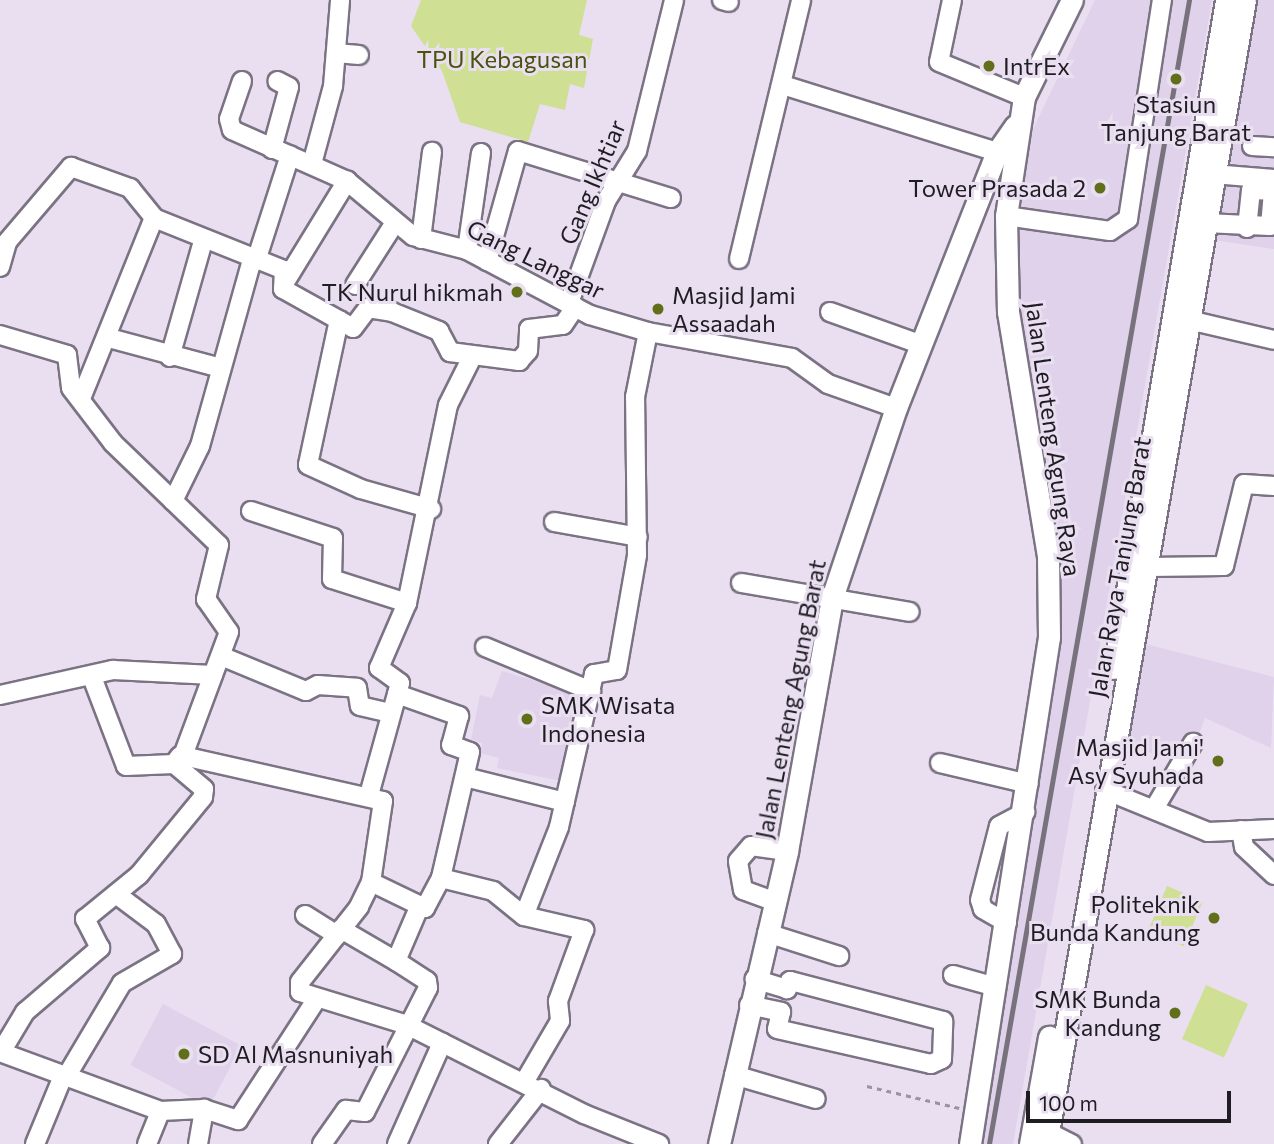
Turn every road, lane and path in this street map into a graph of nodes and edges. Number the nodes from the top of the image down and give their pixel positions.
1 (340, 0) edge
2 (674, 0) edge
3 (801, 0) edge
4 (951, 0) edge
5 (1072, 0) edge
6 (1163, 0) edge
7 (1226, 0) edge
8 (1245, 0) edge
9 (336, 53) junction
10 (359, 55) dead end
11 (242, 81) dead end
12 (277, 81) dead end
13 (783, 85) junction
14 (1024, 97) junction
15 (1017, 123) junction
16 (1252, 146) dead end
17 (1274, 147) edge
18 (272, 149) junction
19 (432, 152) dead end
20 (997, 152) junction
21 (481, 153) dead end
22 (290, 155) junction
23 (312, 164) junction
24 (1213, 174) junction
25 (347, 181) junction
26 (617, 181) junction
27 (1274, 187) edge
28 (671, 198) dead end
29 (1006, 216) junction
30 (154, 218) junction
31 (1205, 223) junction
32 (394, 224) junction
33 (421, 239) junction
34 (203, 241) junction
35 (467, 250) junction
36 (739, 259) dead end
37 (254, 260) junction
38 (487, 261) junction
39 (0, 267) edge
40 (285, 282) junction
41 (355, 285) dead end
42 (573, 304) junction
43 (830, 312) dead end
44 (339, 320) junction
45 (1189, 320) junction
46 (648, 332) junction
47 (0, 335) edge
48 (109, 338) junction
49 (1274, 340) edge
50 (922, 345) junction
51 (170, 357) junction
52 (471, 359) junction
53 (217, 368) junction
54 (78, 393) junction
55 (896, 408) junction
56 (1274, 486) edge
57 (173, 501) junction
58 (431, 509) junction
59 (251, 511) dead end
60 (554, 522) dead end
61 (638, 537) junction
62 (1145, 555) junction
63 (741, 583) dead end
64 (832, 598) junction
65 (407, 603) junction
66 (910, 611) dead end
67 (485, 646) dead end
68 (221, 656) junction
69 (213, 675) junction
70 (92, 677) junction
71 (592, 691) junction
72 (397, 694) junction
73 (0, 695) edge
74 (390, 713) junction
75 (1193, 743) dead end
76 (178, 759) junction
77 (940, 762) dead end
78 (465, 776) junction
79 (1029, 785) junction
80 (1105, 790) junction
81 (369, 795) junction
82 (565, 802) junction
83 (1154, 809) junction
84 (1025, 812) junction
85 (1274, 829) edge
86 (1241, 830) junction
87 (787, 851) junction
88 (1274, 875) edge
89 (440, 878) junction
90 (371, 881) junction
91 (116, 894) junction
92 (776, 902) junction
93 (420, 905) junction
94 (306, 915) dead end
95 (524, 916) junction
96 (1007, 923) junction
97 (339, 932) junction
98 (767, 933) junction
99 (839, 956) dead end
100 (396, 961) junction
101 (953, 975) dead end
102 (762, 981) junction
103 (996, 987) junction
104 (316, 1000) junction
105 (756, 1006) junction
106 (407, 1025) junction
107 (442, 1043) junction
108 (1, 1052) edge
109 (734, 1074) junction
110 (65, 1077) junction
111 (533, 1085) junction
112 (867, 1087) dead end
113 (816, 1099) dead end
114 (204, 1109) junction
115 (160, 1111) junction
116 (976, 1112) junction
117 (1047, 1138) edge
118 (35, 1144) edge
119 (147, 1144) edge
120 (198, 1144) edge
121 (322, 1144) edge
122 (397, 1144) edge
123 (498, 1144) edge
124 (659, 1144) edge
125 (719, 1144) edge
126 (970, 1144) edge
127 (1030, 1144) edge
128 (1072, 1144) edge

1 - 9 street
2 - 26 street, Gang Ikhtiar
3 - 13 street
4 - 14 street
5 - 14 main road, Jalan Lenteng Agung Raya
6 - 29 street
7 - 62 main road
8 - 24 main road, Jalan Raya Tanjung Barat
9 - 10 street
9 - 23 street
11 - 18 street, Gang Langgar
12 - 18 street
13 - 20 street
13 - 36 street
14 - 15 main road, Jalan Lenteng Agung Raya
15 - 20 main road, Jalan Lenteng Agung Barat
15 - 29 main road, Jalan Lenteng Agung Raya
16 - 17 street
18 - 22 street, Gang Langgar
19 - 33 street
20 - 50 main road, Jalan Lenteng Agung Barat
21 - 35 street
22 - 23 street, Gang Langgar
22 - 37 street
23 - 25 street, Gang Langgar
24 - 27 street
24 - 31 main road, Jalan Raya Tanjung Barat
25 - 32 street, Gang Langgar
25 - 40 street
26 - 28 street
26 - 38 street
26 - 42 street, Gang Ikhtiar
27 - 31 street
29 - 79 main road, Jalan Lenteng Agung Raya
30 - 34 street
30 - 39 street
30 - 48 street
31 - 45 main road, Jalan Raya Tanjung Barat
32 - 33 street, Gang Langgar
32 - 41 street
33 - 35 street, Gang Langgar
34 - 37 street
34 - 51 street
35 - 38 street, Gang Langgar
37 - 40 street
37 - 53 street
38 - 42 street, Gang Langgar
40 - 44 street
42 - 46 street, Gang Langgar
42 - 52 street
43 - 50 street
44 - 52 street
44 - 58 street
45 - 49 street
45 - 62 main road, Jalan Raya Tanjung Barat
46 - 55 street, Gang Langgar
46 - 61 street
47 - 54 street
48 - 51 street
48 - 54 street
50 - 55 main road, Jalan Lenteng Agung Barat
51 - 53 street
52 - 58 street
53 - 57 street
54 - 57 street
55 - 64 main road, Jalan Lenteng Agung Barat
56 - 62 street
57 - 68 street
58 - 65 street
59 - 65 street
60 - 61 street
61 - 71 street
62 - 80 main road, Jalan Raya Tanjung Barat
62 - 127 main road
63 - 64 street
64 - 66 street
64 - 87 main road, Jalan Lenteng Agung Barat
65 - 72 street
67 - 71 street
68 - 69 street
68 - 74 street
69 - 70 street
69 - 76 street
70 - 73 street
70 - 76 street
71 - 82 street
72 - 74 street
72 - 78 street
74 - 81 street
75 - 83 street
76 - 81 street
76 - 91 street
77 - 79 street
78 - 82 street
78 - 89 street
79 - 84 main road, Jalan Lenteng Agung Raya
80 - 83 street
80 - 117 main road, Jalan Raya Tanjung Barat
81 - 90 street
82 - 95 street
83 - 86 street
84 - 96 main road, Jalan Lenteng Agung Raya
84 - 96 street
85 - 86 street
86 - 88 street
87 - 92 main road, Jalan Lenteng Agung Barat
87 - 92 street
89 - 93 street
89 - 95 street
90 - 93 street
90 - 97 street
91 - 108 street
91 - 110 street
92 - 98 main road, Jalan Lenteng Agung Barat
93 - 100 street
94 - 97 street
95 - 111 street
96 - 103 main road, Jalan Lenteng Agung Raya
97 - 100 street
97 - 104 street
98 - 99 street
98 - 102 main road, Jalan Lenteng Agung Barat
100 - 106 street
101 - 103 street
102 - 105 main road, Jalan Lenteng Agung Barat
102 - 105 street
103 - 116 main road, Jalan Lenteng Agung Raya
104 - 106 street
104 - 114 street
105 - 109 main road, Jalan Lenteng Agung Barat
106 - 107 street
106 - 121 street
107 - 111 street
107 - 122 street
108 - 110 street
109 - 113 street
109 - 125 main road, Jalan Lenteng Agung Barat
110 - 115 street
110 - 118 street
111 - 123 street
111 - 124 street
112 - 116 path
114 - 115 street
114 - 120 street
115 - 119 street
116 - 126 main road, Jalan Lenteng Agung Raya
117 - 128 street

